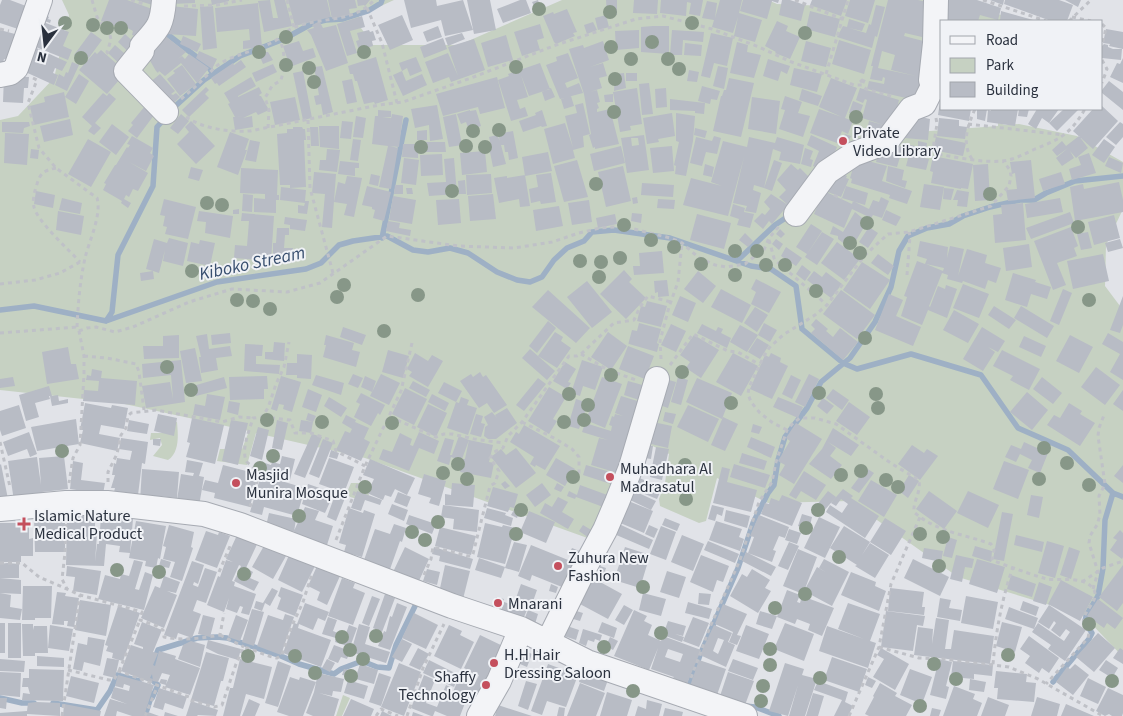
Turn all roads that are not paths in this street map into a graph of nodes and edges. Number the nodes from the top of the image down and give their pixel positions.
1 (40, 0) edge
2 (164, 0) edge
3 (936, 0) edge
4 (8, 71) edge
5 (175, 114) road end
6 (796, 214) road end
7 (657, 379) road end
8 (7, 509) edge
9 (521, 630) junction
10 (547, 644) junction
11 (479, 716) edge
12 (745, 716) edge

1 - 4 street
2 - 5 street
3 - 6 street
7 - 10 street
8 - 9 street
9 - 10 street
9 - 11 street
10 - 12 street

